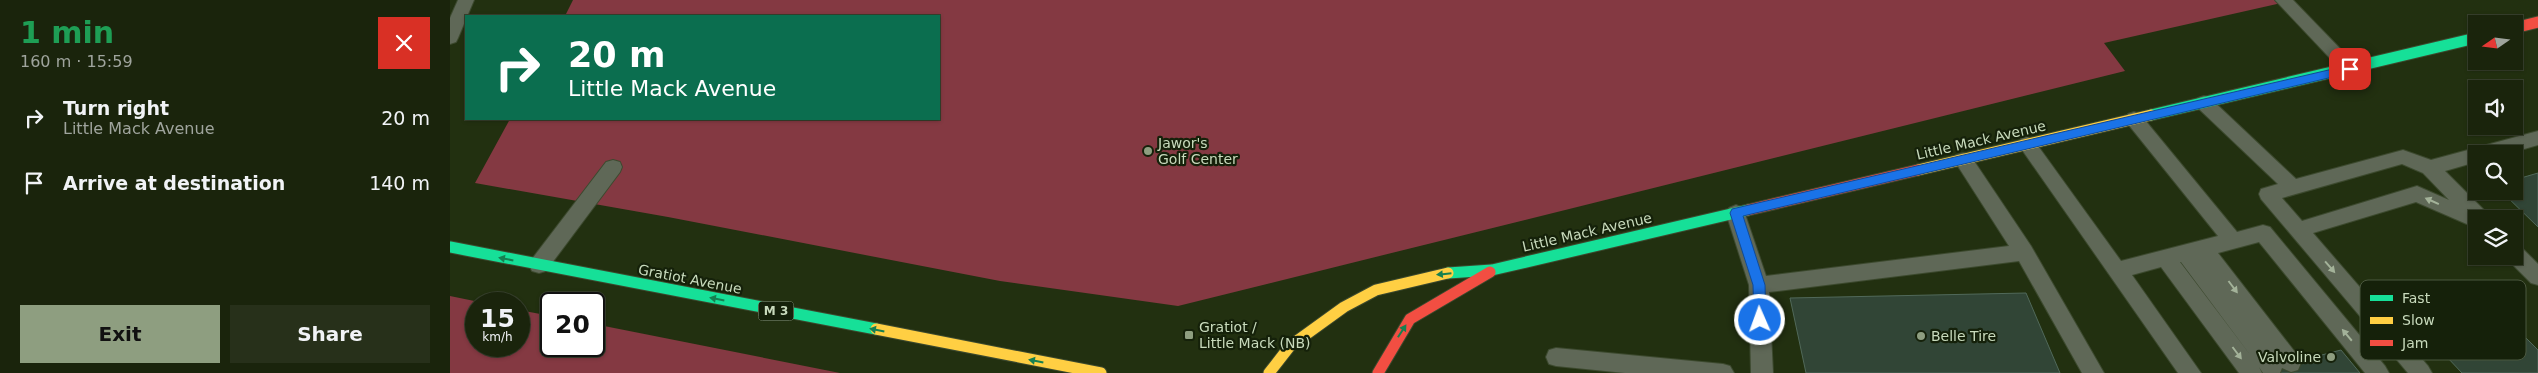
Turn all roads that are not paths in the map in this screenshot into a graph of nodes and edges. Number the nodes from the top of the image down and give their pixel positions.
1 (466, 0) edge
2 (2283, 0) edge
3 (2538, 22) edge
4 (2523, 26) edge
5 (450, 38) edge
6 (2468, 40) edge
7 (2350, 69) junction
8 (2204, 103) junction
9 (2134, 119) junction
10 (2538, 138) edge
11 (2028, 144) junction
12 (2513, 145) edge
13 (2468, 157) edge
14 (1963, 160) junction
15 (613, 167) dead end
16 (2430, 168) junction
17 (2292, 187) junction
18 (2471, 210) edge
19 (1736, 213) junction
20 (2468, 216) edge
21 (2298, 230) junction
22 (2233, 241) junction
23 (450, 247) edge
24 (2194, 250) junction
25 (2024, 252) junction
26 (2165, 258) junction
27 (2523, 262) edge
28 (539, 265) junction
29 (1492, 270) junction
30 (2117, 270) junction
31 (2538, 277) edge
32 (1759, 285) junction
33 (2360, 302) edge
34 (2360, 351) edge
35 (1556, 356) dead end
36 (2367, 360) edge
37 (2410, 360) edge
38 (2282, 366) dead end
39 (1101, 373) edge
40 (1269, 373) edge
41 (1378, 373) edge
42 (1723, 373) edge
43 (1762, 373) edge
44 (2093, 373) edge
45 (2190, 373) edge
46 (2251, 373) edge
47 (2378, 373) edge
48 (2421, 373) edge

1 - 5 lane
2 - 7 lane
3 - 4 main road
6 - 7 main road, Little Mack Avenue
7 - 8 main road, Little Mack Avenue
8 - 9 main road, Little Mack Avenue
8 - 17 lane
9 - 11 main road, Little Mack Avenue
9 - 22 lane
10 - 12 lane
11 - 14 main road, Little Mack Avenue
11 - 30 lane
13 - 16 lane
14 - 19 main road, Little Mack Avenue
14 - 25 lane
15 - 28 lane
16 - 17 lane
16 - 18 lane
17 - 21 lane
19 - 29 main road, Little Mack Avenue
19 - 32 lane
20 -> 21 lane
21 -> 33 lane
22 - 24 lane
34 -> 22 lane
28 -> 23 main road, Gratiot Avenue / M 3
24 - 26 lane
24 -> 38 lane
25 - 32 lane
25 - 44 lane
26 - 30 lane
26 -> 46 lane
27 - 31 lane
39 -> 28 main road, Gratiot Avenue / M 3
29 -> 40 main road, Little Mack Avenue
41 -> 29 main road, Little Mack Avenue
30 - 45 lane
32 - 43 lane
35 - 42 lane
47 -> 36 lane
37 -> 48 lane

